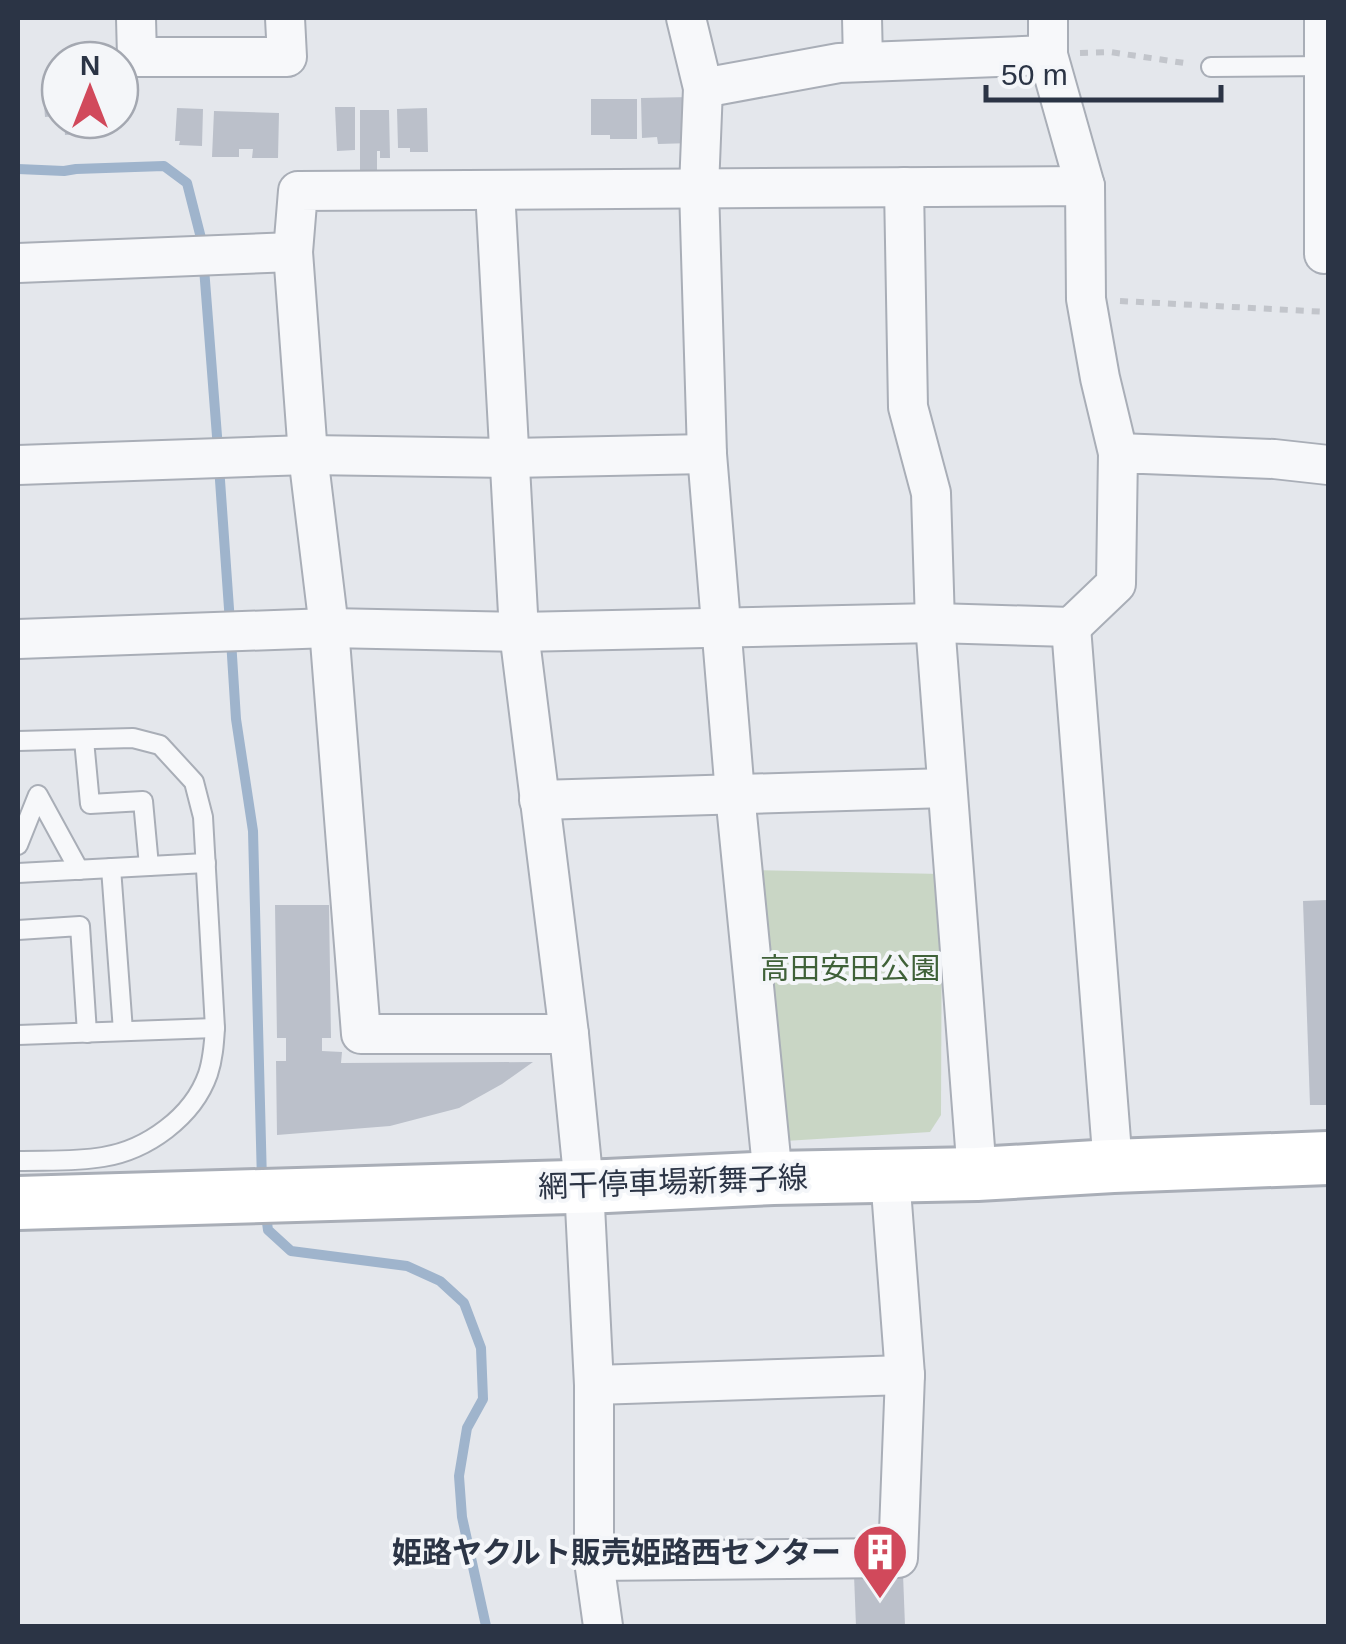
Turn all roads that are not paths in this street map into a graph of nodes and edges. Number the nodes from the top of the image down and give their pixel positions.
1 (136, 18) edge
2 (285, 18) edge
3 (686, 18) edge
4 (862, 18) edge
5 (1324, 18) edge
6 (1048, 36) edge
7 (863, 62) junction
8 (1327, 66) edge
9 (1211, 67) road end
10 (703, 88) junction
11 (904, 186) junction
12 (1084, 186) junction
13 (699, 188) junction
14 (495, 190) junction
15 (293, 252) junction
16 (1324, 254) dead end
17 (18, 263) edge
18 (1118, 453) junction
19 (707, 454) junction
20 (308, 455) junction
21 (510, 458) junction
22 (18, 465) edge
23 (1328, 465) edge
24 (935, 623) junction
25 (1071, 627) junction
26 (328, 628) junction
27 (722, 628) junction
28 (519, 632) junction
29 (18, 639) edge
30 (84, 740) junction
31 (18, 741) edge
32 (947, 788) junction
33 (735, 794) junction
34 (540, 800) junction
35 (18, 846) edge
36 (206, 863) junction
37 (149, 866) junction
38 (111, 868) junction
39 (79, 870) junction
40 (18, 874) edge
41 (18, 930) edge
42 (215, 1028) junction
43 (122, 1031) junction
44 (87, 1033) junction
45 (569, 1034) junction
46 (18, 1035) edge
47 (1328, 1158) edge
48 (18, 1161) edge
49 (1112, 1166) junction
50 (978, 1174) junction
51 (890, 1176) junction
52 (773, 1178) junction
53 (584, 1186) junction
54 (18, 1203) edge
55 (905, 1376) junction
56 (594, 1385) junction
57 (594, 1561) junction
58 (604, 1626) edge

1 - 2 street
3 - 10 street
4 - 7 street
5 - 8 street
6 - 7 street
6 - 12 street
7 - 10 street
8 - 9 lane
8 - 16 street
10 - 13 street
11 - 12 street
11 - 13 street
11 - 24 street
12 - 18 street
13 - 14 street
13 - 19 street
14 - 15 street
14 - 21 street
15 - 17 street
15 - 20 street
18 - 23 street
18 - 25 street
19 - 21 street
19 - 27 street
20 - 21 street
20 - 22 street
20 - 26 street
21 - 28 street
24 - 25 street
24 - 27 street
24 - 32 street
25 - 49 street
26 - 28 street
26 - 29 street
26 - 45 street
27 - 28 street
27 - 33 street
28 - 34 street
30 - 31 lane
30 - 36 lane
30 - 37 lane
32 - 33 street
32 - 50 street
33 - 34 street
33 - 52 street
34 - 45 street
35 - 39 lane
36 - 37 lane
36 - 42 lane
37 - 38 lane
38 - 39 lane
38 - 43 lane
39 - 40 lane
41 - 44 lane
42 - 43 lane
42 - 48 lane
43 - 44 lane
44 - 46 lane
45 - 53 street
47 - 49 main road, 網干停車場新舞子線
49 - 50 main road, 網干停車場新舞子線
50 - 51 main road, 網干停車場新舞子線
51 - 52 main road, 網干停車場新舞子線
51 - 55 street
52 - 53 main road, 網干停車場新舞子線
53 - 54 main road, 網干停車場新舞子線
53 - 56 street
55 - 56 street
55 - 57 street
56 - 57 street
57 - 58 street

